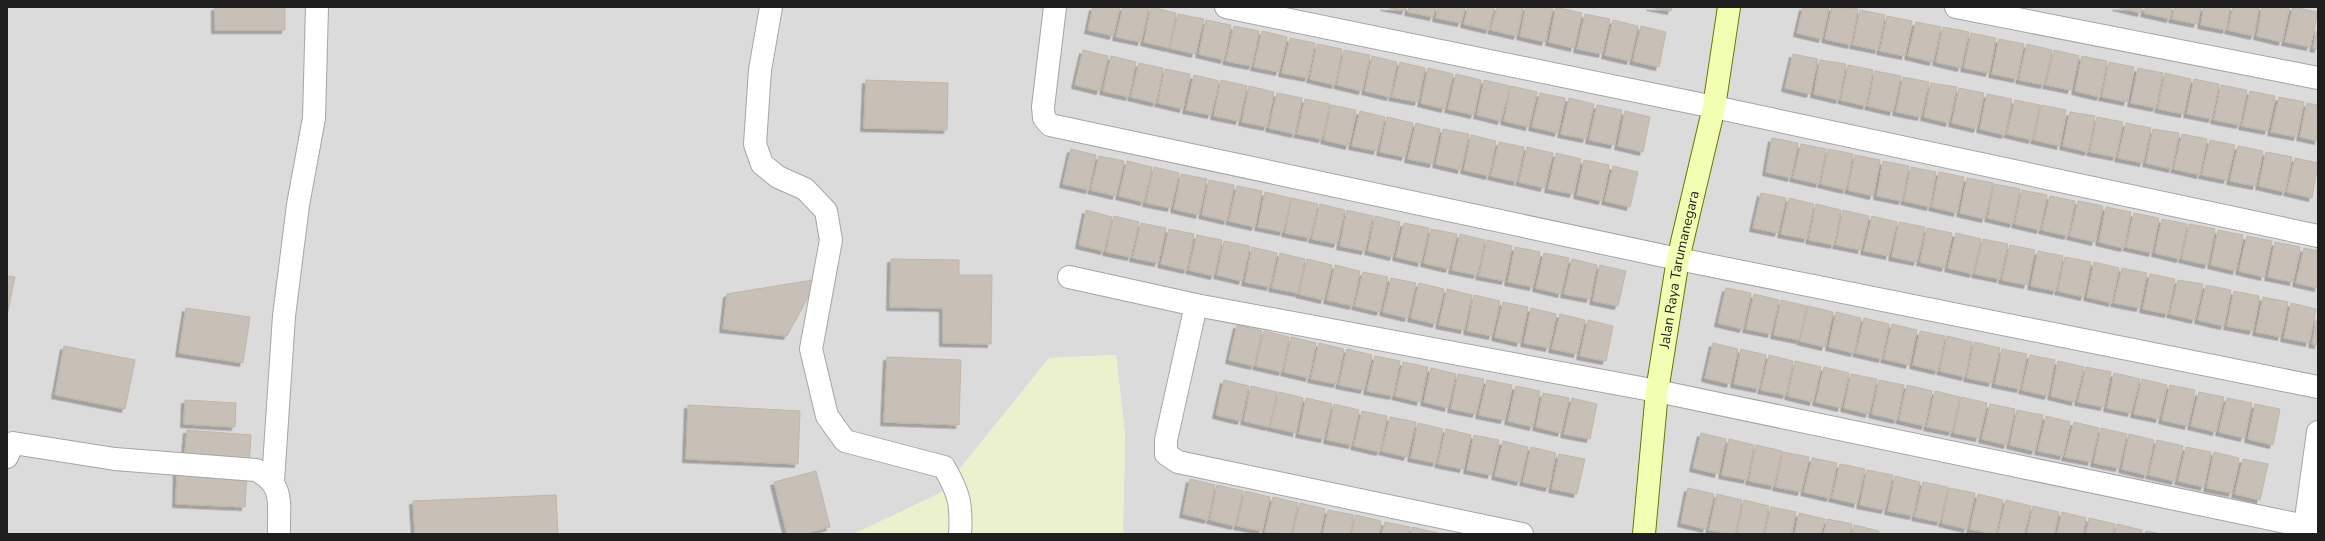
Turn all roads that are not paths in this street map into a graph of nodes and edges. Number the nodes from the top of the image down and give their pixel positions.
1 (317, 7) edge
2 (771, 7) edge
3 (1055, 7) edge
4 (1226, 7) edge
5 (1729, 7) edge
6 (1956, 7) edge
7 (2318, 78) edge
8 (1714, 107) junction
9 (2318, 236) edge
10 (1678, 259) junction
11 (1069, 277) dead end
12 (1196, 305) junction
13 (2318, 387) edge
14 (1657, 391) junction
15 (2318, 432) edge
16 (9, 446) edge
17 (273, 481) junction
18 (2312, 529) edge
19 (279, 534) edge
20 (960, 534) edge
21 (1522, 534) edge
22 (1644, 534) edge

1 - 17 street
2 - 20 street
3 - 10 street
4 - 8 street
5 - 8 street, Jalan Raya Tarumanegara
6 - 7 street
8 - 9 street
8 - 10 street, Jalan Raya Tarumanegara
10 - 13 street
10 - 14 street, Jalan Raya Tarumanegara
11 - 12 street
12 - 14 street
12 - 21 street
14 - 18 street
14 - 22 street, Jalan Raya Tarumanegara
15 - 18 street
16 - 17 street
17 - 19 street

